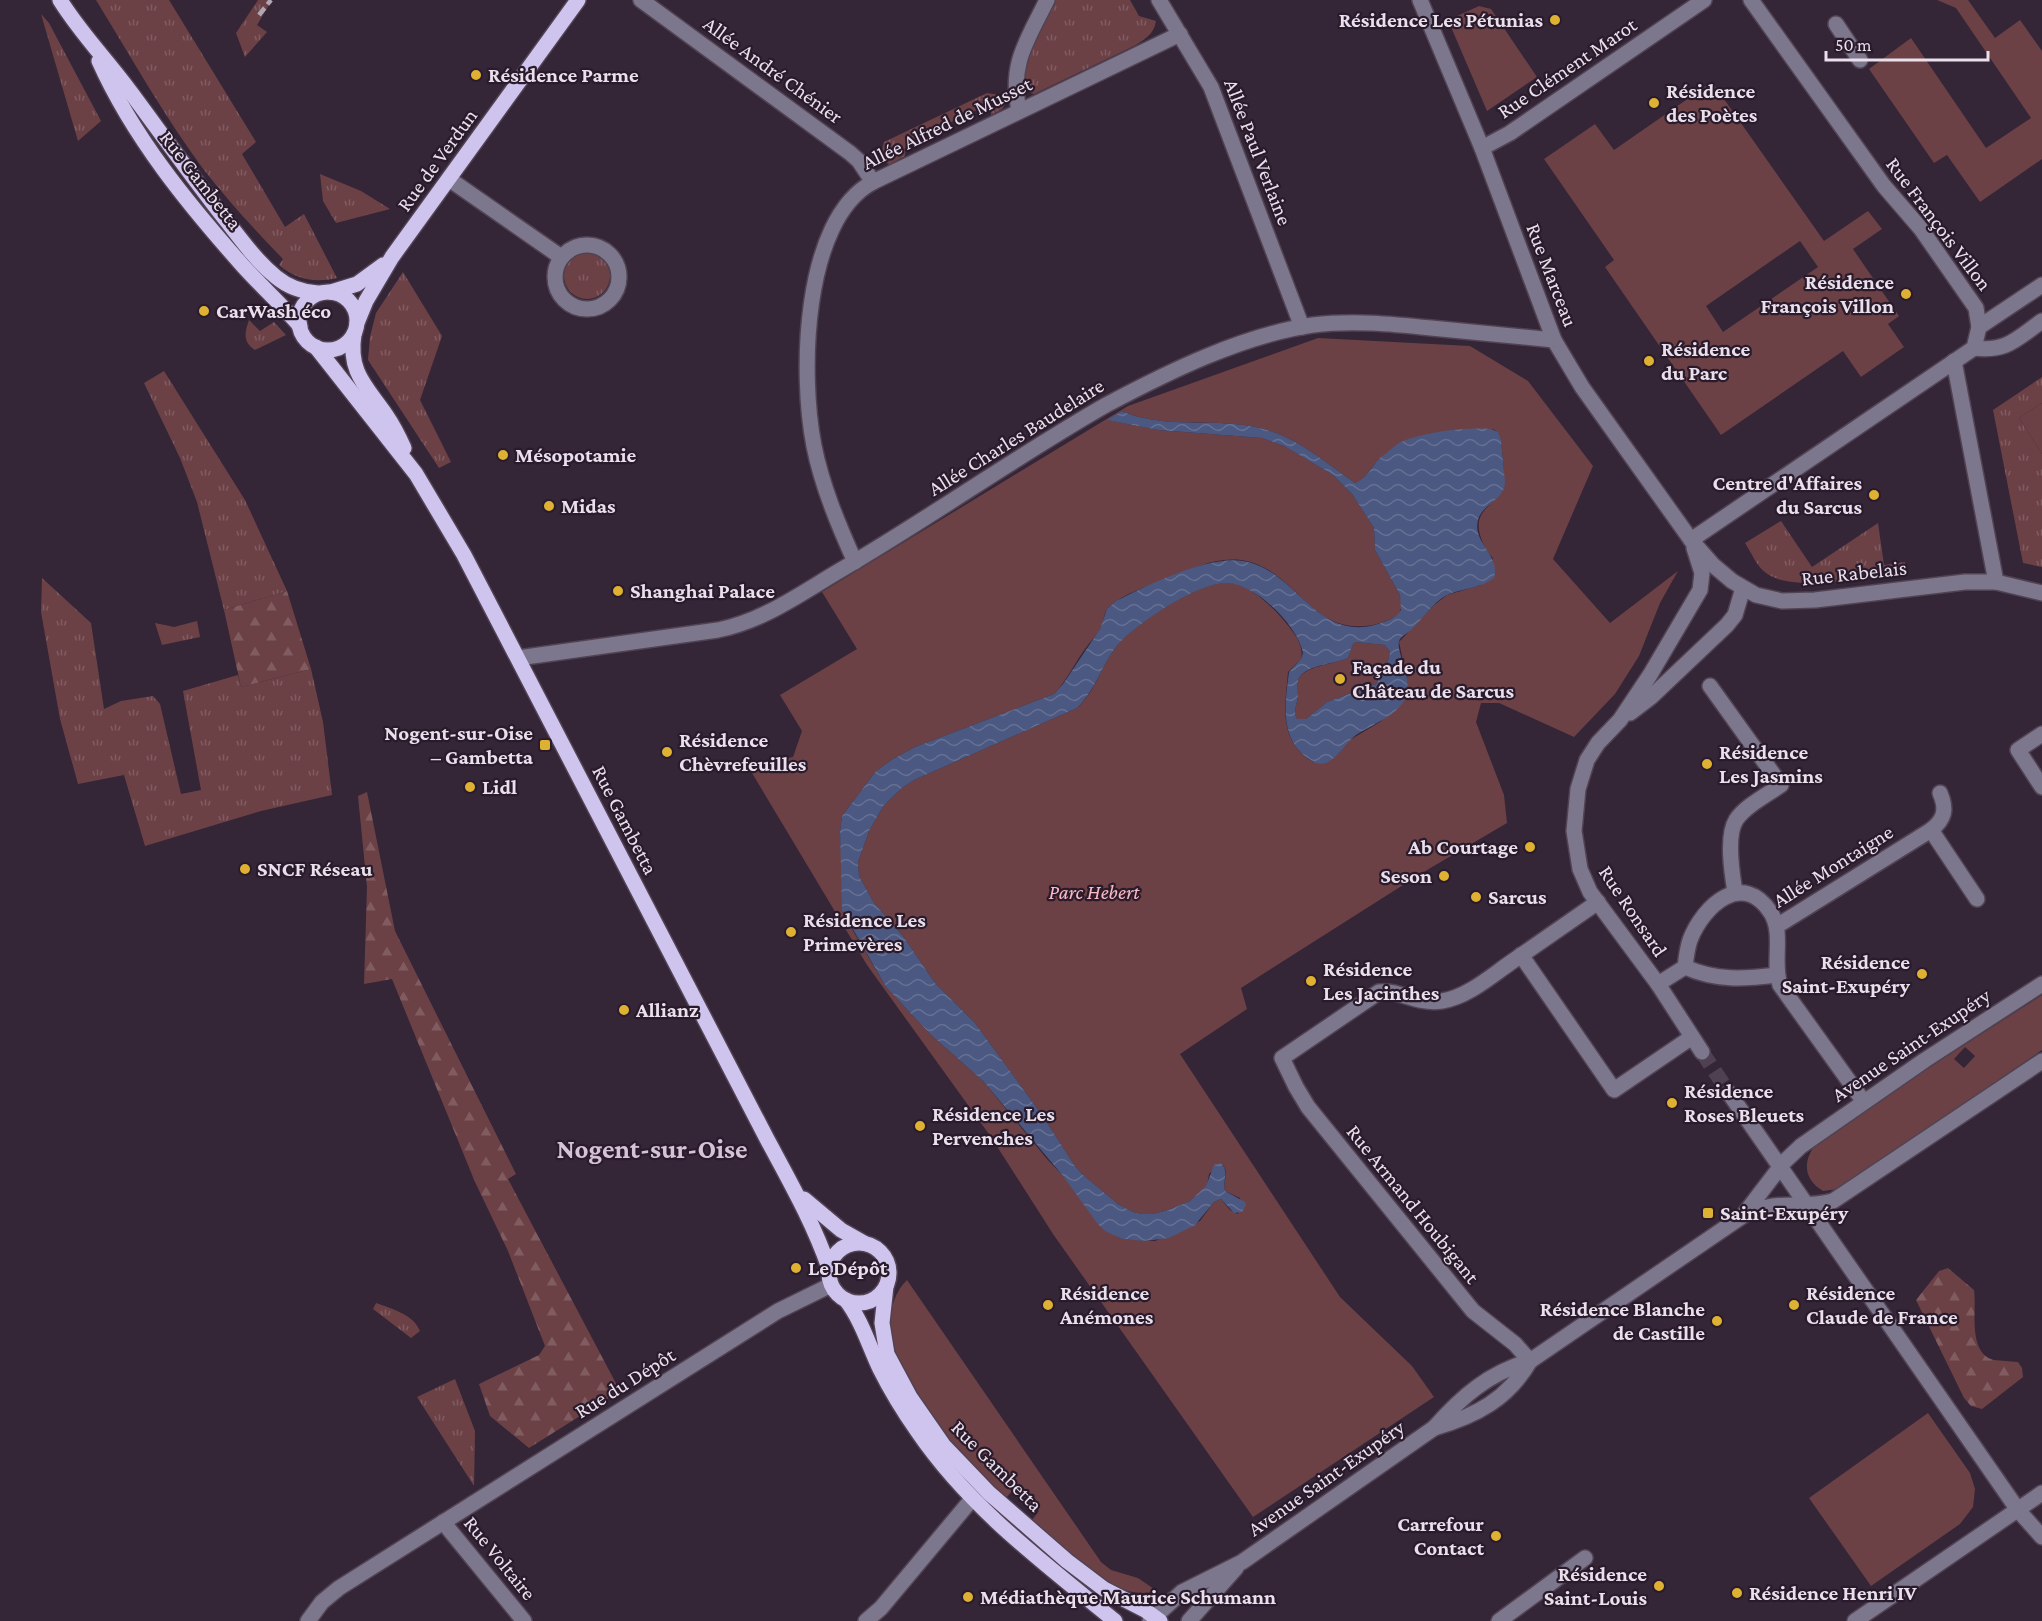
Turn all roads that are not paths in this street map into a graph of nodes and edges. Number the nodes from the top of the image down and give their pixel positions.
1 (578, 0) edge
2 (641, 0) edge
3 (1047, 0) edge
4 (1159, 0) edge
5 (1420, 0) edge
6 (1704, 0) edge
7 (1751, 0) edge
8 (60, 1) edge
9 (1836, 24) dead end
10 (1180, 34) junction
11 (91, 45) junction
12 (1860, 60) dead end
13 (1019, 111) junction
14 (1482, 148) junction
15 (449, 179) junction
16 (873, 182) junction
17 (392, 257) junction
18 (561, 257) junction
19 (2042, 285) edge
20 (324, 293) junction
21 (2042, 321) edge
22 (300, 326) junction
23 (1302, 327) junction
24 (1979, 327) junction
25 (355, 328) junction
26 (1554, 340) junction
27 (316, 347) junction
28 (1974, 348) junction
29 (1954, 361) junction
30 (416, 474) junction
31 (1691, 540) junction
32 (855, 562) junction
33 (1996, 582) junction
34 (1743, 588) junction
35 (2042, 593) edge
36 (518, 658) junction
37 (1710, 686) dead end
38 (1620, 720) junction
39 (2042, 734) edge
40 (2042, 787) edge
41 (1940, 793) dead end
42 (1931, 830) junction
43 (1735, 892) junction
44 (1977, 899) dead end
45 (1598, 902) junction
46 (1777, 926) junction
47 (1521, 956) junction
48 (1685, 967) junction
49 (1777, 975) junction
50 (1658, 984) junction
51 (2038, 987) edge
52 (1692, 1037) junction
53 (1702, 1052) tunnel mouth
54 (2042, 1061) edge
55 (1729, 1093) tunnel mouth
56 (1864, 1102) junction
57 (1780, 1168) junction
58 (794, 1186) junction
59 (1807, 1205) junction
60 (1744, 1215) junction
61 (864, 1243) junction
62 (829, 1268) junction
63 (831, 1284) junction
64 (886, 1286) junction
65 (846, 1300) junction
66 (1530, 1361) junction
67 (1434, 1428) junction
68 (2042, 1493) edge
69 (972, 1499) junction
70 (2018, 1510) junction
71 (443, 1522) junction
72 (2042, 1537) edge
73 (1585, 1558) dead end
74 (1242, 1562) junction
75 (1155, 1619) edge
76 (308, 1621) edge
77 (524, 1621) edge
78 (866, 1621) edge
79 (1114, 1621) edge
80 (1189, 1621) edge
81 (1499, 1621) edge
82 (1855, 1621) edge

1 - 15 main road, Rue de Verdun
2 - 16 street, Allée André Chénier
3 - 13 street
4 - 10 street, Allée Paul Verlaine
5 - 14 street, Rue Marceau
6 - 14 street, Rue Clément Marot
7 - 24 street, Rue François Villon
8 - 11 main road, Rue Gambetta
9 - 12 street
10 - 13 street, Allée Alfred de Musset
10 - 23 street, Allée Paul Verlaine
11 - 20 main road, Rue Gambetta
11 - 22 main road, Rue Gambetta
13 - 16 street, Allée Alfred de Musset
14 - 26 street, Rue Marceau
15 - 17 main road, Rue de Verdun
15 - 18 street
16 - 32 street, Allée Alfred de Musset
17 - 20 main road, Rue de Verdun
17 - 25 main road, Rue de Verdun
18 - 18 street
19 - 24 street
20 - 22 main road
20 - 25 main road
21 - 28 street
22 - 27 main road
23 - 26 street, Allée Charles Baudelaire
23 - 32 street, Allée Charles Baudelaire
24 - 28 street
25 - 27 main road
25 - 30 main road, Rue Gambetta
26 - 31 street, Rue Marceau
27 - 30 main road, Rue Gambetta
28 - 29 street
29 - 31 street
29 - 33 street
30 - 36 main road, Rue Gambetta
31 - 34 street, Rue Rabelais
31 - 38 street, Rue Ronsard
32 - 36 street, Allée Charles Baudelaire
33 - 34 street, Rue Rabelais
33 - 35 street, Rue Rabelais
34 - 38 street, Rue Ronsard
36 - 58 main road, Rue Gambetta
37 - 43 street
38 - 45 street, Rue Ronsard
39 - 40 street
41 - 42 street
42 - 44 street
42 - 46 street, Allée Montaigne
43 - 46 street
43 - 48 street
45 - 47 street
45 - 50 street, Rue Ronsard
46 - 49 street, Allée Montaigne
47 - 52 street
47 - 66 street, Rue Armand Houbigant
48 - 49 street
48 - 50 street
49 - 56 street, Allée Montaigne
50 - 52 street, Rue Ronsard
51 - 56 street, Avenue Saint-Exupéry
52 - 53 street, Rue Ronsard
54 - 59 street, Avenue Saint-Exupéry
55 - 57 street
56 - 57 street, Avenue Saint-Exupéry
57 - 59 street
57 - 60 street, Avenue Saint-Exupéry
58 - 61 main road, Rue Gambetta
58 - 62 main road, Rue Gambetta
59 - 60 street, Avenue Saint-Exupéry
59 - 70 street
60 - 66 street, Avenue Saint-Exupéry
61 - 62 main road
61 - 64 main road
62 - 63 main road
63 - 65 main road
63 - 71 street, Rue du Dépôt
64 - 65 main road
64 - 75 main road, Rue Gambetta
65 - 69 main road, Rue Gambetta
66 - 67 street, Avenue Saint-Exupéry
66 - 67 street, Avenue Saint-Exupéry
67 - 74 street, Avenue Saint-Exupéry
68 - 70 street
69 - 78 street
69 - 79 main road, Rue Gambetta
70 - 72 street
70 - 82 street
71 - 76 street, Rue du Dépôt
71 - 77 street, Rue Voltaire
73 - 81 street
74 - 75 street, Avenue Saint-Exupéry
74 - 80 street, Avenue Saint-Exupéry

